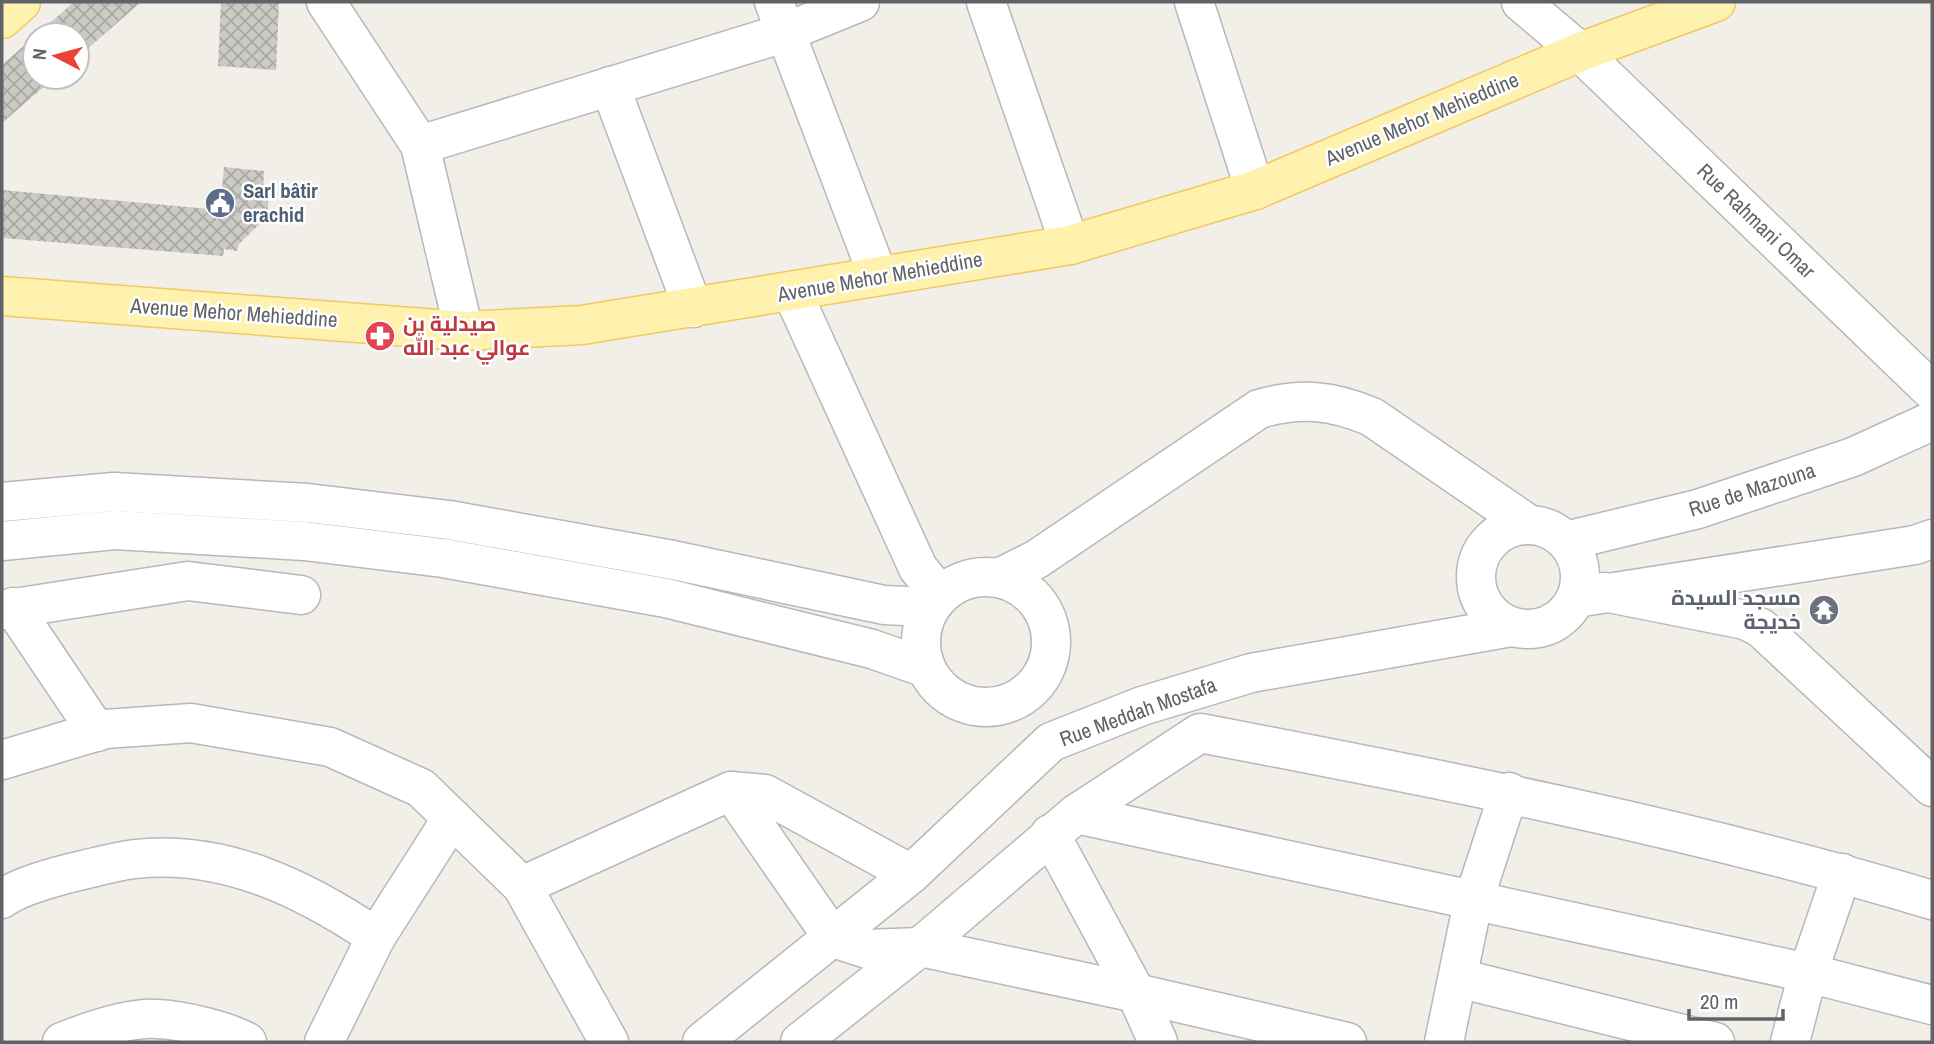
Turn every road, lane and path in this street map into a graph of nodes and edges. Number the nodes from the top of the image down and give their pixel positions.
1 (21, 2) edge
2 (326, 2) edge
3 (860, 2) edge
4 (986, 2) edge
5 (1194, 2) edge
6 (1521, 2) edge
7 (1716, 2) edge
8 (779, 17) edge
9 (2, 19) edge
10 (1580, 52) junction
11 (610, 86) junction
12 (420, 145) junction
13 (1255, 190) junction
14 (1070, 245) junction
15 (878, 276) junction
16 (792, 292) junction
17 (2, 296) edge
18 (693, 308) junction
19 (464, 331) junction
20 (1932, 390) edge
21 (1932, 421) edge
22 (2, 502) edge
23 (1528, 524) junction
24 (1932, 539) edge
25 (2, 541) edge
26 (1566, 541) junction
27 (999, 578) junction
28 (300, 595) dead end
29 (1590, 595) junction
30 (935, 601) junction
31 (7, 609) edge
32 (1511, 627) junction
33 (926, 668) junction
34 (1022, 697) junction
35 (97, 732) junction
36 (1051, 742) junction
37 (2, 760) edge
38 (1932, 787) edge
39 (732, 791) junction
40 (1509, 792) junction
41 (452, 818) junction
42 (1063, 824) junction
43 (1842, 873) junction
44 (911, 874) junction
45 (522, 886) junction
46 (2, 899) edge
47 (1932, 900) edge
48 (1474, 902) junction
49 (376, 937) junction
50 (833, 938) junction
51 (920, 947) junction
52 (1808, 973) junction
53 (1458, 978) junction
54 (1136, 993) junction
55 (1932, 1005) edge
56 (81, 1039) edge
57 (247, 1042) edge
58 (324, 1042) edge
59 (609, 1042) edge
60 (702, 1042) edge
61 (800, 1042) edge
62 (1126, 1042) edge
63 (1158, 1042) edge
64 (1347, 1042) edge
65 (1444, 1042) edge
66 (1715, 1042) edge
67 (1790, 1042) edge

1 - 9 main road
2 - 12 street
3 - 8 street
4 - 14 street
5 - 13 street
6 - 10 street, Rue Rahmani Omar
7 - 10 main road, Avenue Mehor Mehieddine
8 - 11 street
8 - 15 street
10 - 13 main road, Avenue Mehor Mehieddine
10 - 20 street, Rue Rahmani Omar
11 - 12 street
11 - 18 street
12 - 19 street
13 - 14 main road, Avenue Mehor Mehieddine
14 - 15 main road, Avenue Mehor Mehieddine
15 - 16 main road, Avenue Mehor Mehieddine
16 - 18 main road, Avenue Mehor Mehieddine
16 - 30 street
17 - 19 main road, Avenue Mehor Mehieddine
18 - 19 main road, Avenue Mehor Mehieddine
21 - 26 street, Rue de Mazouna
22 - 30 street
23 - 26 street
23 - 27 street
23 - 32 street
24 - 29 street
25 - 33 street
26 - 29 street
27 - 30 street
27 - 34 street
28 - 31 street
29 - 32 street
29 - 38 street
30 - 33 street
31 - 35 street
32 - 36 street, Rue Meddah Mostafa
33 - 34 street
34 - 36 street
35 - 37 street
35 - 41 street
36 - 44 street, Rue Meddah Mostafa
39 - 44 street
39 - 45 street
39 - 50 street
40 - 42 street
40 - 43 street
40 - 48 street
41 - 45 street
41 - 49 street
42 - 48 street
42 - 51 street
42 - 54 street
43 - 47 street
43 - 52 street
44 - 50 street, Rue Meddah Mostafa
45 - 59 street
46 - 49 street
48 - 52 street
48 - 53 street
49 - 58 street
50 - 51 street
50 - 60 street, Rue Meddah Mostafa
51 - 54 street
51 - 61 street
52 - 55 street
52 - 67 street
53 - 65 street
53 - 66 street
54 - 62 street
54 - 63 street
54 - 64 street
56 - 57 street

